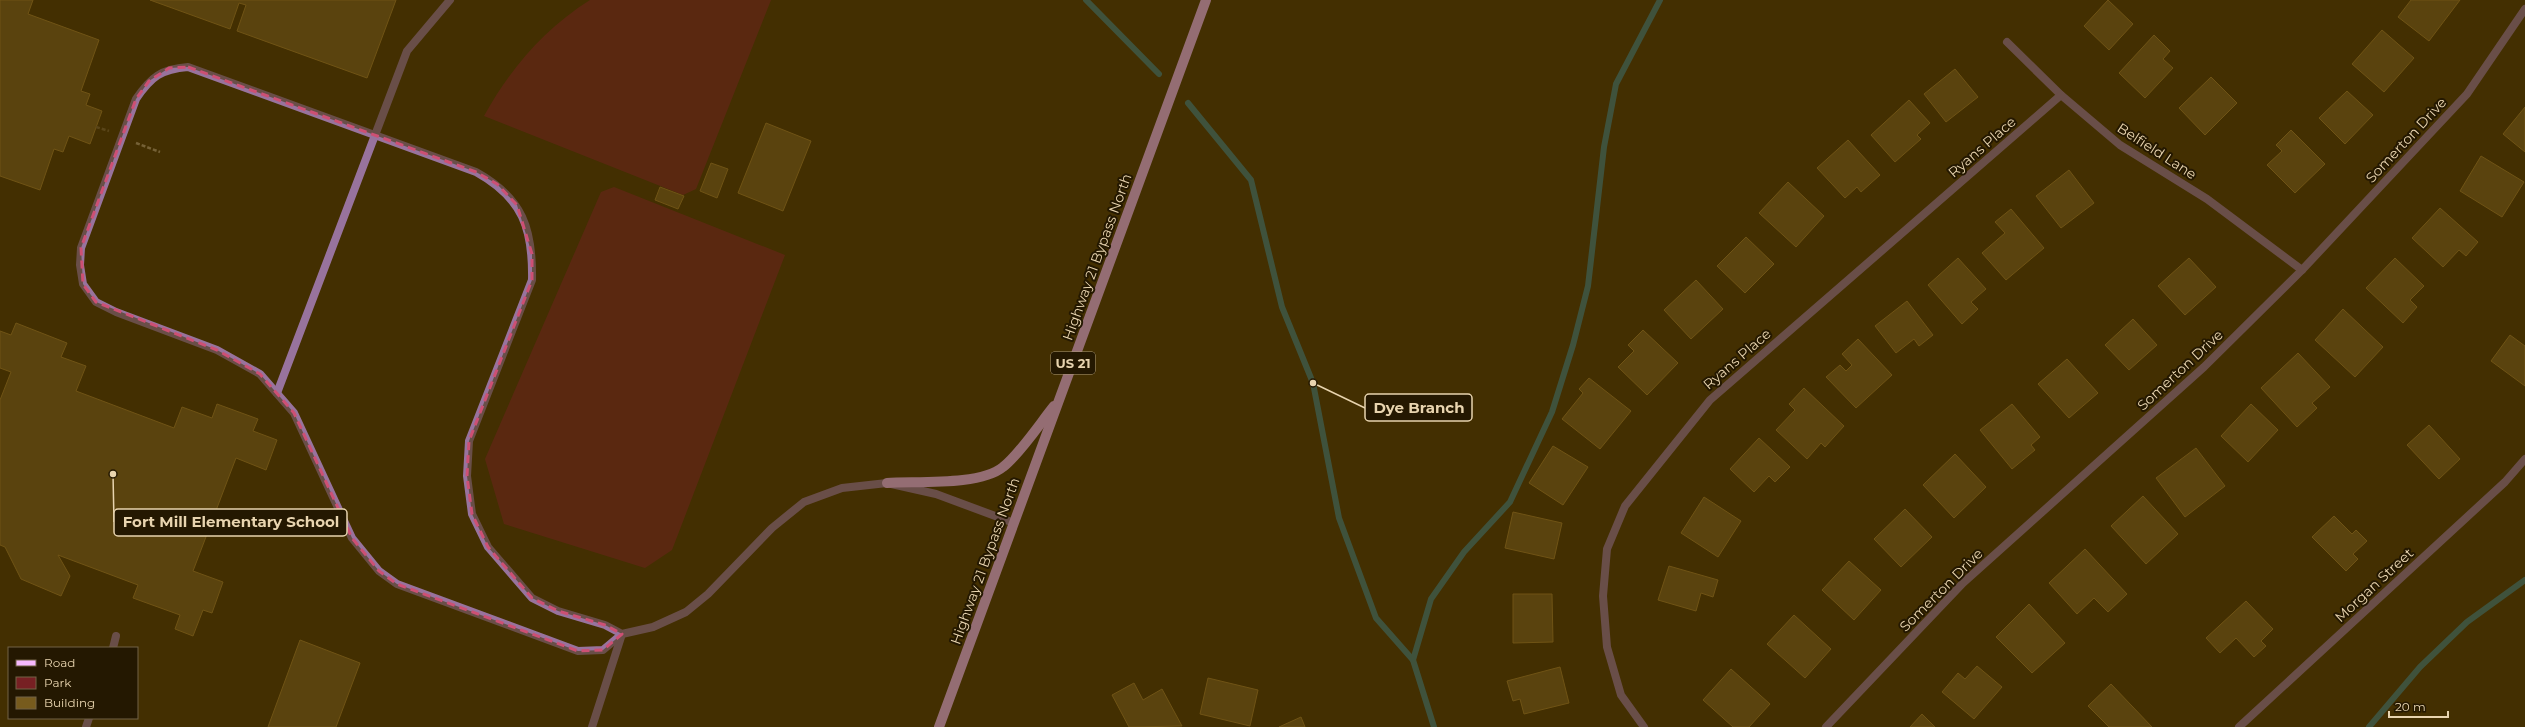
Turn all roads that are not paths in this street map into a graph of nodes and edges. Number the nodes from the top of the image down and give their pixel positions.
1 (450, 0) edge
2 (1206, 0) edge
3 (2525, 9) edge
4 (2007, 42) dead end
5 (2061, 95) junction
6 (376, 136) junction
7 (2302, 270) junction
8 (277, 393) junction
9 (1059, 400) junction
10 (2525, 459) edge
11 (886, 483) junction
12 (1014, 523) junction
13 (622, 634) junction
14 (116, 636) dead end
15 (112, 647) edge
16 (592, 727) edge
17 (939, 727) edge
18 (1644, 727) edge
19 (1826, 727) edge
20 (2240, 727) edge

1 - 6 street
2 - 9 main road, Highway 21 Bypass North / US 21
3 - 7 street, Somerton Drive
4 - 5 street, Belfield Lane
5 - 7 street, Belfield Lane
5 - 18 street, Ryans Place
6 - 8 street
6 - 8 street
6 - 13 street
7 - 19 street, Somerton Drive
8 - 13 street
9 - 11 main road
9 - 12 main road, Highway 21 Bypass North / US 21
10 - 20 street, Morgan Street
11 - 12 street
11 - 13 street
12 - 17 main road, Highway 21 Bypass North / US 21
13 - 16 street
14 - 15 street

